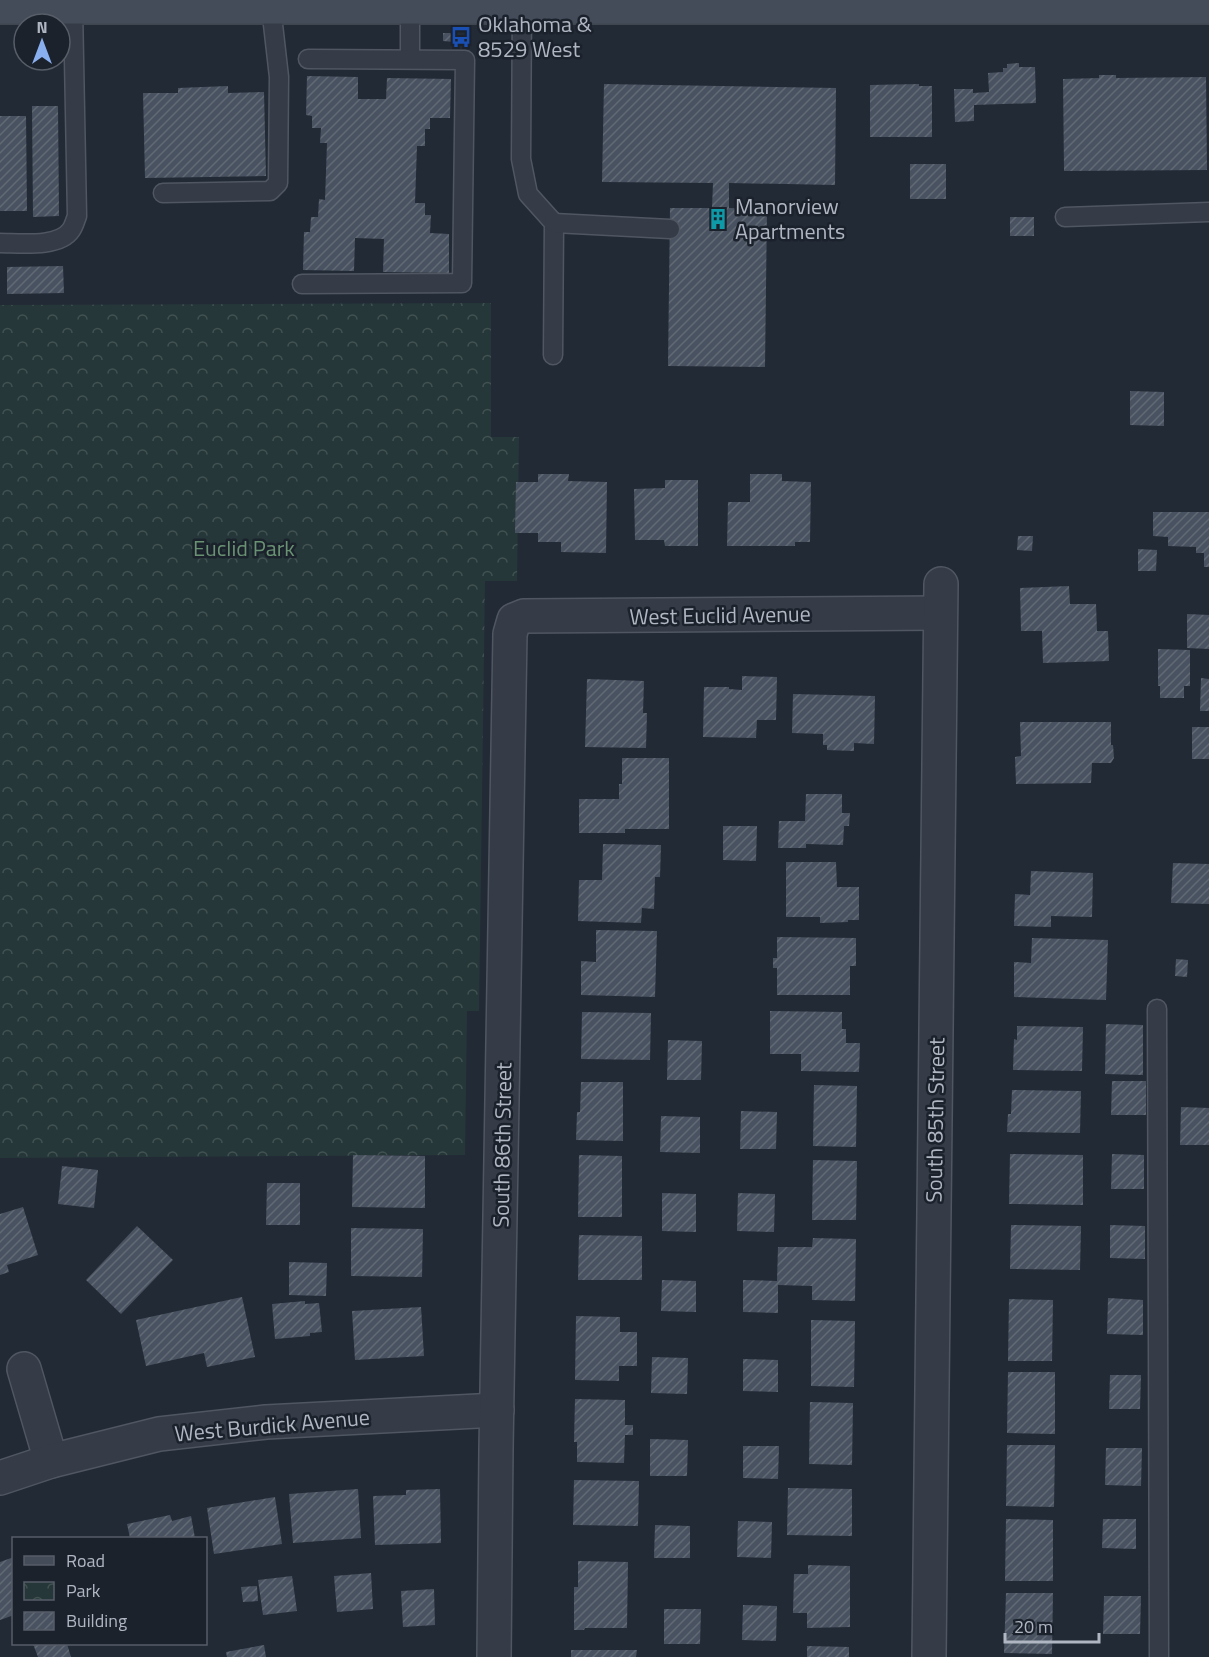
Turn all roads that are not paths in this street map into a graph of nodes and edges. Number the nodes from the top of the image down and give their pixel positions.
1 (522, 3) edge
2 (0, 7) edge
3 (73, 7) junction
4 (272, 7) junction
5 (410, 7) junction
6 (1209, 7) edge
7 (308, 59) dead end
8 (410, 59) junction
9 (163, 193) dead end
10 (1209, 212) edge
11 (1065, 217) dead end
12 (554, 223) junction
13 (670, 230) dead end
14 (0, 243) edge
15 (302, 284) dead end
16 (553, 355) dead end
17 (941, 598) joint
18 (510, 634) joint
19 (1157, 1009) dead end
20 (24, 1369) dead end
21 (497, 1410) junction
22 (51, 1461) junction
23 (0, 1478) edge
24 (494, 1657) edge
25 (929, 1657) edge
26 (1159, 1657) edge

1 - 5 main road
1 - 6 main road
1 - 12 lane
2 - 3 main road
3 - 4 main road
3 - 14 lane
4 - 5 main road
4 - 9 lane
5 - 8 lane
7 - 8 lane
8 - 15 lane
10 - 11 lane
12 - 13 lane
12 - 16 lane
17 - 18 street, West Euclid Avenue
17 - 25 street, South 85th Street
18 - 21 street, South 86th Street
19 - 26 lane
20 - 22 street
21 - 22 street, West Burdick Avenue
21 - 24 street, South 86th Street
22 - 23 street, West Burdick Avenue

